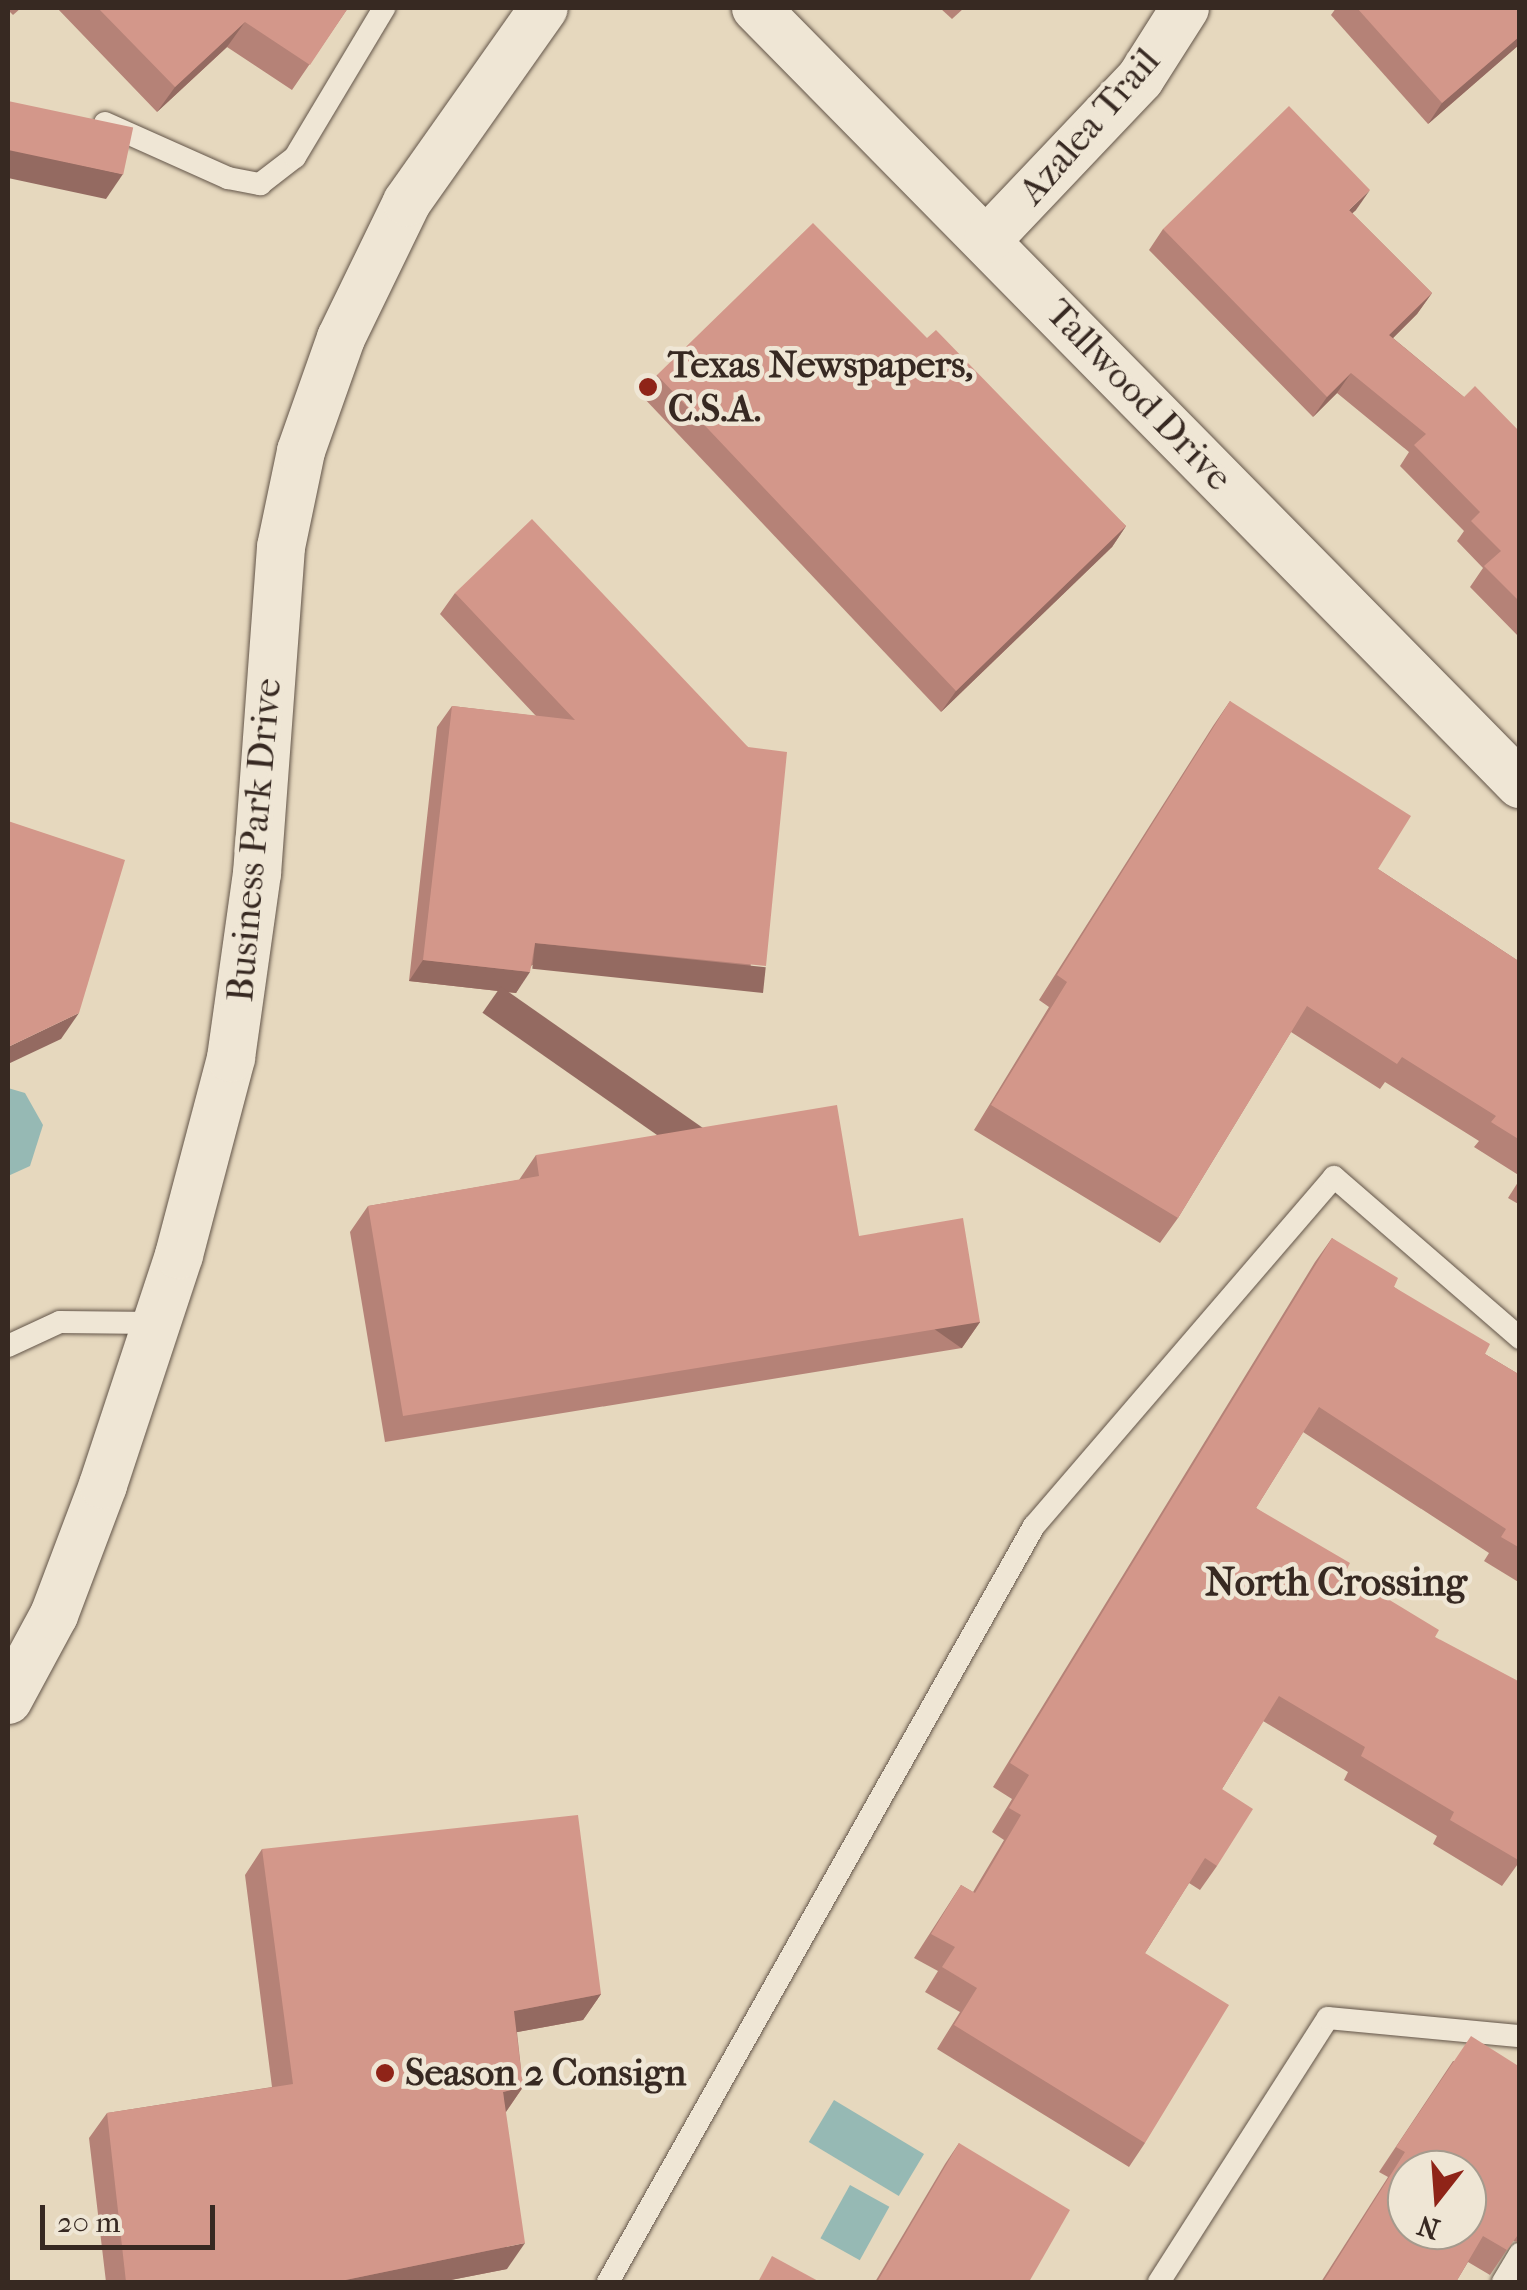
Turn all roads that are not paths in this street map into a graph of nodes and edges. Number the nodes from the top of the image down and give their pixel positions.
1 (384, 8) edge
2 (544, 8) edge
3 (756, 8) edge
4 (1186, 8) edge
5 (105, 123) edge
6 (988, 239) junction
7 (1520, 784) edge
8 (156, 1323) junction
9 (1520, 1338) edge
10 (8, 1346) edge
11 (10, 1690) edge
12 (1520, 2036) edge
13 (1520, 2254) edge
14 (608, 2282) edge
15 (1159, 2282) edge
16 (1503, 2282) edge

1 - 5 lane
2 - 8 street, Business Park Drive
3 - 6 street, Tallwood Drive
4 - 6 street, Azalea Trail
6 - 7 street, Tallwood Drive
8 - 10 lane
8 - 11 street, Business Park Drive
9 - 14 lane
12 - 15 lane
13 - 16 lane

